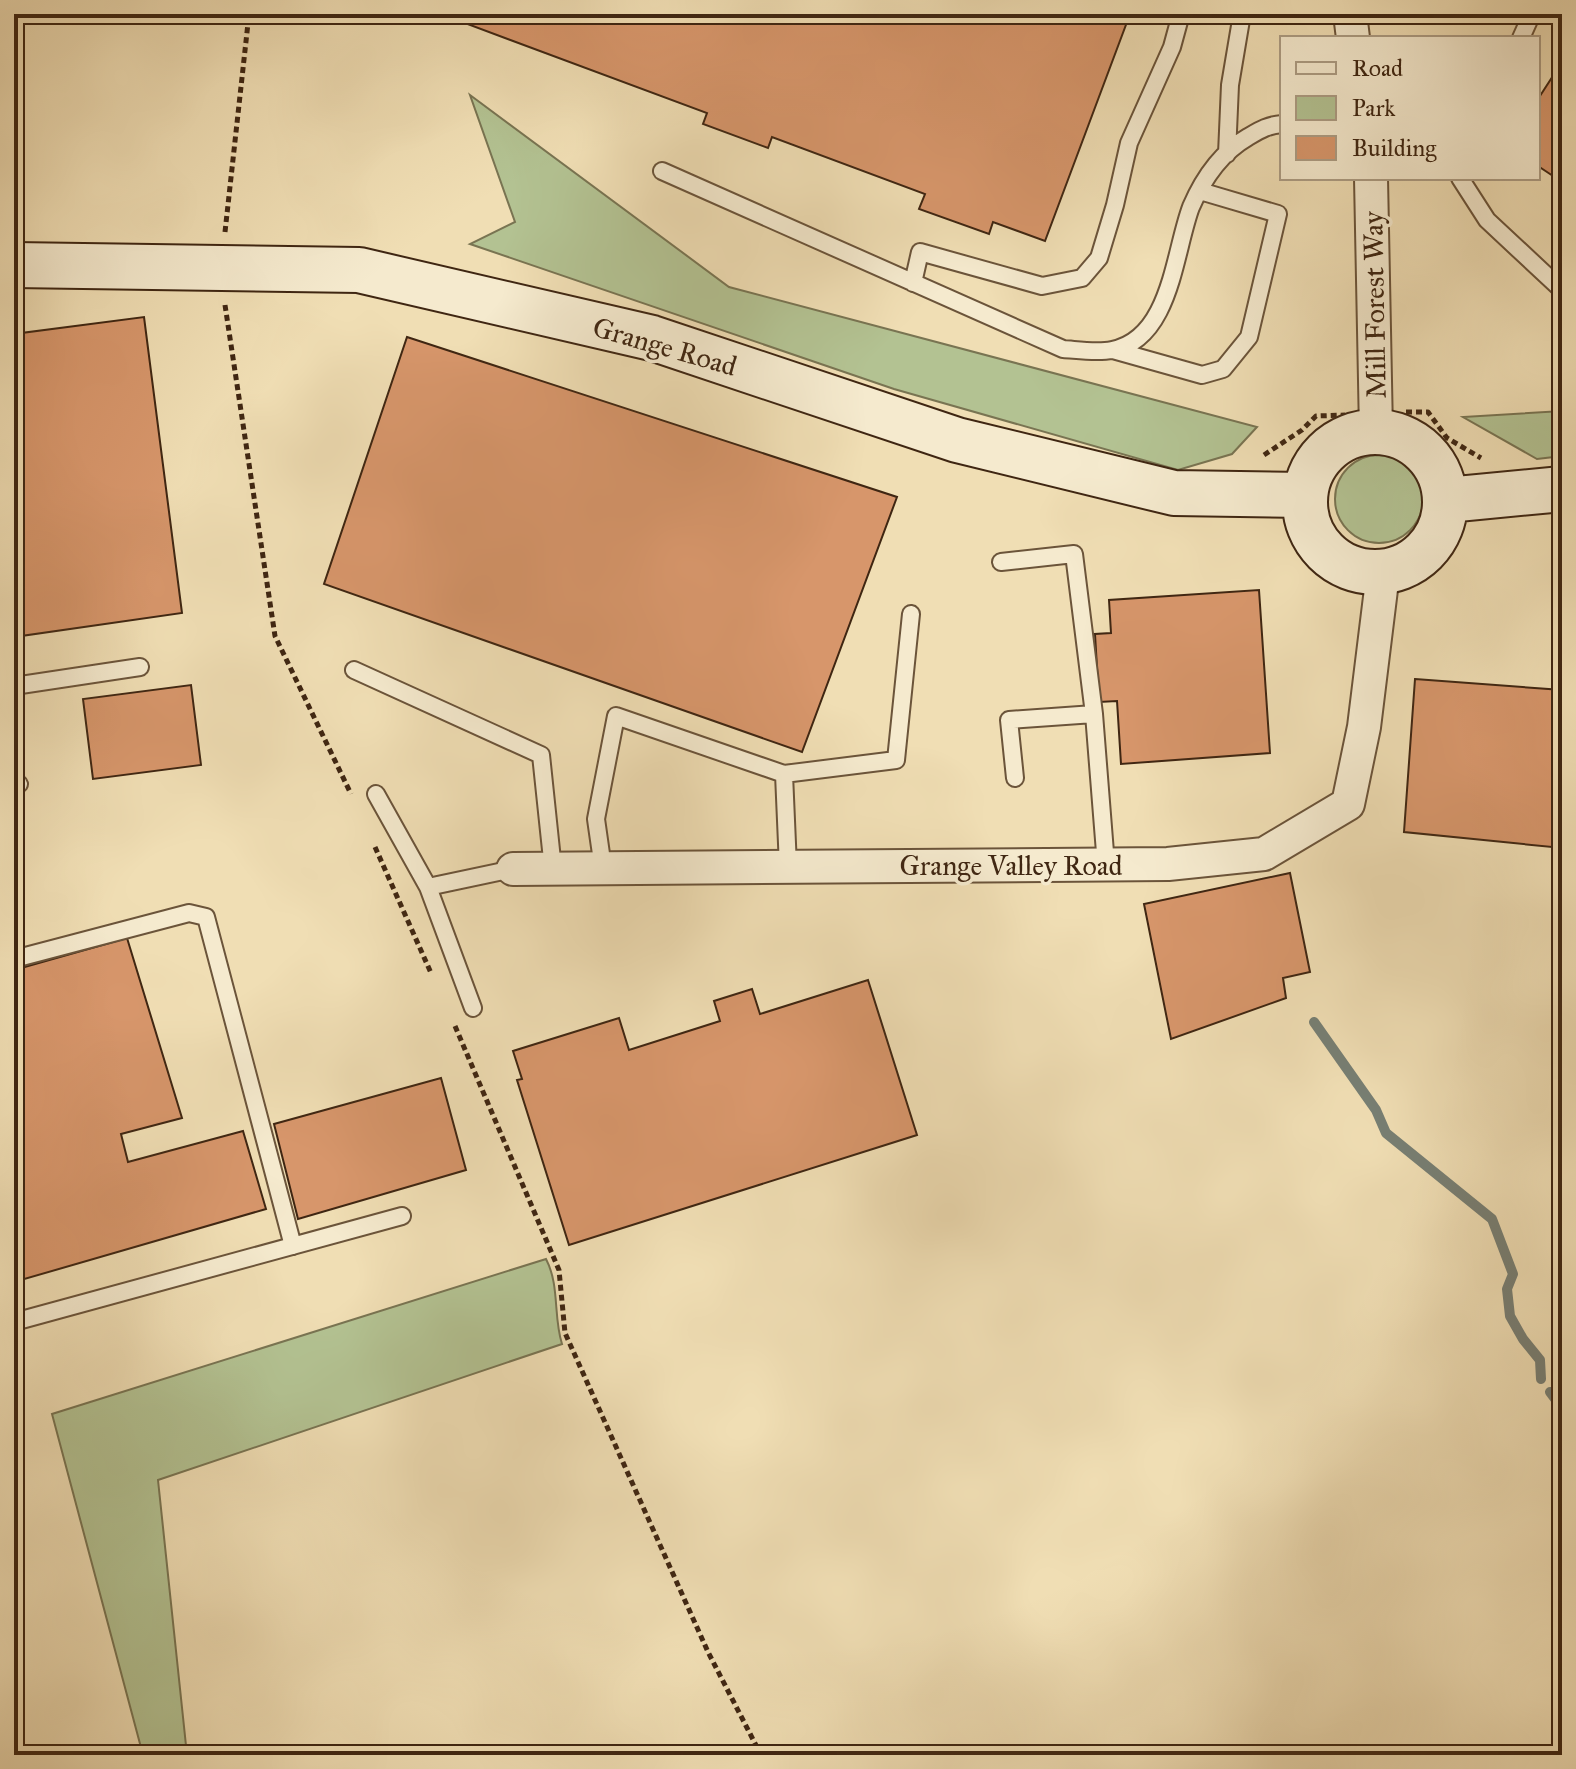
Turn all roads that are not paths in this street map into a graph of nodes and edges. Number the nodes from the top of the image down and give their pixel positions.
1 (1181, 14) edge
2 (1242, 14) edge
3 (1350, 14) edge
4 (1523, 14) edge
5 (1353, 36) edge
6 (1522, 36) edge
7 (1280, 124) edge
8 (1227, 154) junction
9 (662, 171) dead end
10 (1371, 180) edge
11 (1461, 180) edge
12 (1200, 191) junction
13 (14, 265) edge
14 (913, 283) junction
15 (1562, 290) edge
16 (1113, 350) junction
17 (1376, 422) junction
18 (1562, 489) edge
19 (1304, 495) junction
20 (1447, 500) junction
21 (1001, 562) dead end
22 (1383, 573) junction
23 (911, 614) dead end
24 (140, 667) dead end
25 (354, 670) dead end
26 (14, 686) edge
27 (1094, 714) junction
28 (784, 774) junction
29 (1015, 778) dead end
30 (376, 794) dead end
31 (1106, 865) junction
32 (788, 867) junction
33 (603, 868) junction
34 (513, 869) joint
35 (553, 869) junction
36 (428, 887) junction
37 (14, 959) edge
38 (473, 1008) dead end
39 (402, 1216) dead end
40 (293, 1246) junction
41 (14, 1322) edge

1 - 14 lane
2 - 8 lane
3 - 5 street
4 - 6 lane
7 - 8 lane
8 - 12 lane
9 - 14 lane
10 - 17 street, Mill Forest Way
11 - 15 lane
12 - 16 lane
12 - 16 lane
13 - 19 main road, Grange Road
14 - 16 lane
17 - 19 main road
17 - 20 main road
18 - 20 main road
19 - 22 main road
20 - 22 main road
21 - 27 lane
22 - 31 street, Grange Valley Road
23 - 28 lane
24 - 26 lane
25 - 35 lane
27 - 29 lane
27 - 31 lane
28 - 32 lane
28 - 33 lane
30 - 36 lane
31 - 32 street, Grange Valley Road
32 - 33 street, Grange Valley Road
33 - 35 street, Grange Valley Road
34 - 35 street, Grange Valley Road
34 - 36 lane, Grange Valley Road
36 - 38 lane
37 - 40 lane
39 - 40 lane
40 - 41 lane

